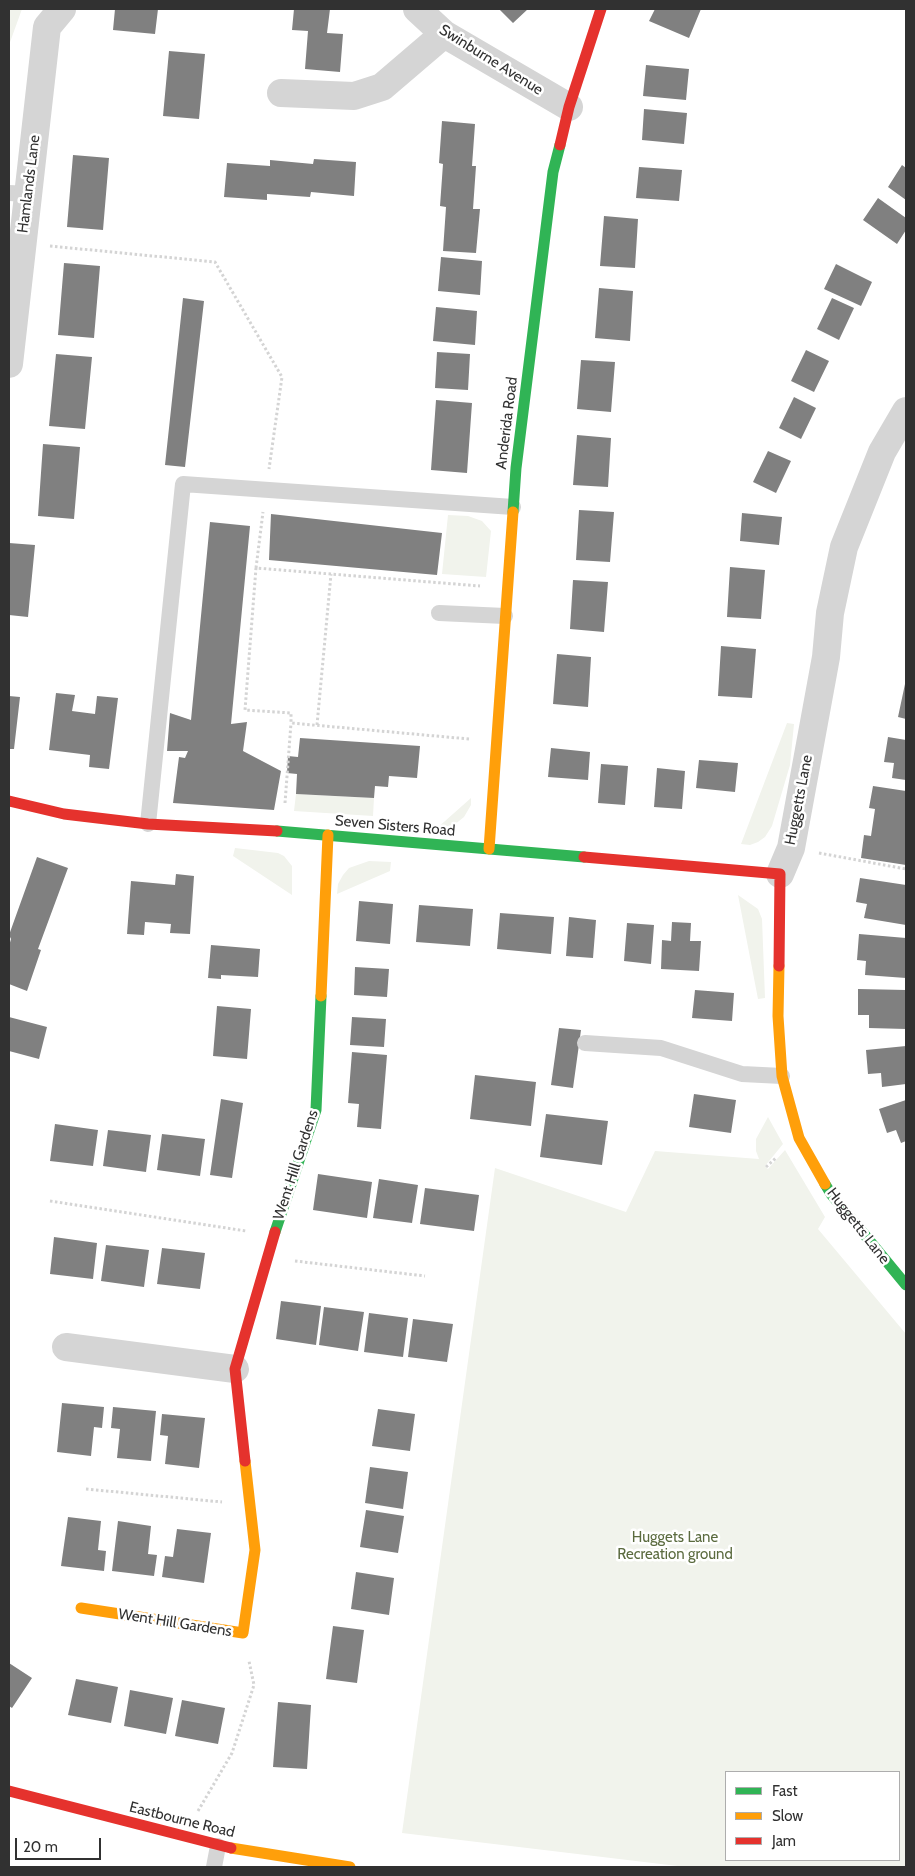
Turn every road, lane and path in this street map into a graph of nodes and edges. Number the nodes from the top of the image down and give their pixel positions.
1 (62, 9) edge
2 (417, 9) edge
3 (601, 9) edge
4 (444, 34) junction
5 (281, 93) dead end
6 (569, 107) junction
7 (18, 194) edge
8 (23, 243) junction
9 (9, 364) edge
10 (906, 411) edge
11 (266, 490) junction
12 (512, 508) junction
13 (256, 568) junction
14 (331, 574) junction
15 (508, 588) junction
16 (439, 613) dead end
17 (505, 616) junction
18 (291, 723) junction
19 (317, 725) junction
20 (496, 741) junction
21 (9, 801) edge
22 (148, 824) junction
23 (282, 831) junction
24 (328, 835) junction
25 (791, 848) junction
26 (489, 849) junction
27 (906, 869) edge
28 (780, 874) junction
29 (585, 1043) dead end
30 (782, 1076) junction
31 (50, 1201) dead end
32 (274, 1236) junction
33 (267, 1258) junction
34 (425, 1276) dead end
35 (906, 1285) edge
36 (66, 1347) dead end
37 (235, 1369) junction
38 (86, 1489) dead end
39 (250, 1505) junction
40 (81, 1608) dead end
41 (242, 1634) junction
42 (10, 1792) edge
43 (184, 1837) junction
44 (218, 1846) junction
45 (214, 1867) edge
46 (350, 1867) edge

1 - 7 street, Hamlands Lane
2 - 4 street, Swinburne Avenue
3 - 6 street, Anderida Road
4 - 5 street
4 - 6 street, Swinburne Avenue
6 - 12 street, Anderida Road
7 - 8 street, Hamlands Lane
8 - 9 street, Hamlands Lane
8 - 11 path
10 - 25 street, Huggetts Lane
11 - 12 lane
11 - 13 path
11 - 22 lane
12 - 15 street, Anderida Road
13 - 14 path
13 - 18 path
14 - 15 path
14 - 19 path
15 - 17 street, Anderida Road
16 - 17 lane
17 - 20 street, Anderida Road
18 - 19 path
18 - 23 path
19 - 20 path
20 - 26 street, Anderida Road
21 - 22 street, Seven Sisters Road
22 - 23 street, Seven Sisters Road
23 - 24 street, Seven Sisters Road
24 - 26 street, Seven Sisters Road
24 - 32 street, Went Hill Gardens
25 - 27 path
25 - 28 street, Huggetts Lane
26 - 28 street, Seven Sisters Road
28 - 30 street, Huggetts Lane
29 - 30 lane
30 - 35 street, Huggetts Lane
31 - 32 path
32 - 33 street, Went Hill Gardens
33 - 34 path
33 - 37 street, Went Hill Gardens
36 - 37 street
37 - 39 street, Went Hill Gardens
38 - 39 path
39 - 41 street, Went Hill Gardens
40 - 41 street, Went Hill Gardens
41 - 43 path
42 - 43 street, Eastbourne Road
43 - 44 street, Eastbourne Road
44 - 45 lane
44 - 46 street, Eastbourne Road

